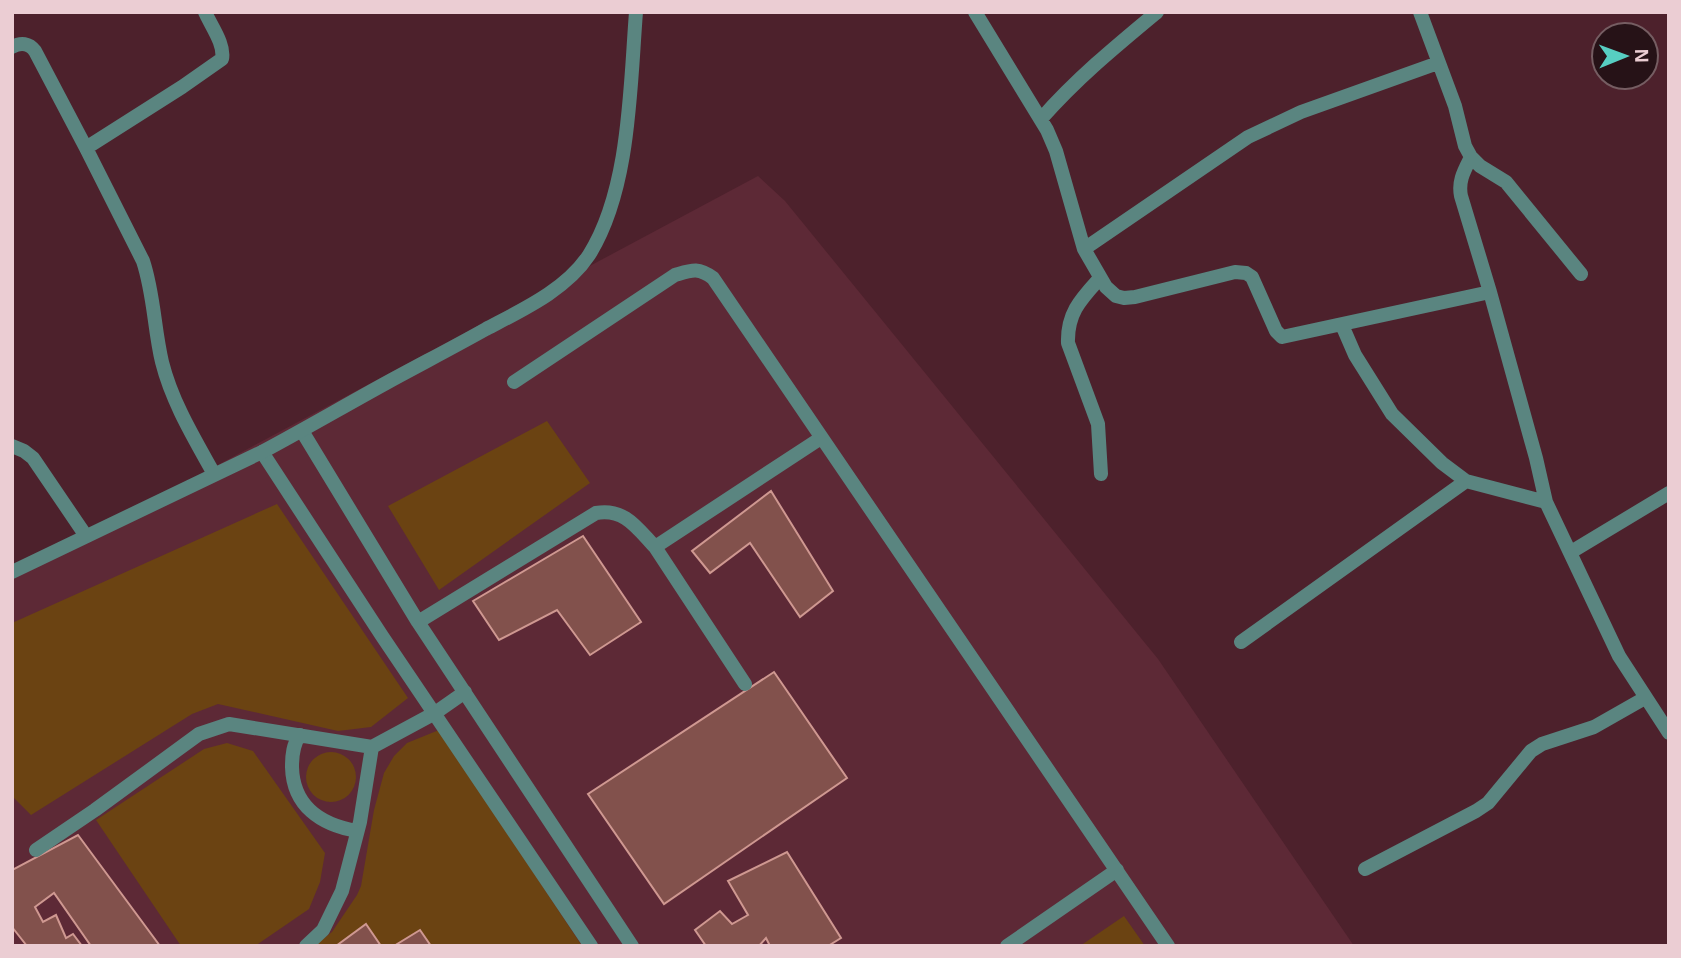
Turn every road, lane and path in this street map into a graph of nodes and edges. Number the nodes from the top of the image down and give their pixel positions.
1 (205, 12) edge
2 (636, 12) edge
3 (975, 12) edge
4 (1157, 12) edge
5 (1420, 12) edge
6 (12, 47) edge
7 (1438, 62) junction
8 (1041, 119) junction
9 (86, 148) junction
10 (1471, 157) junction
11 (1084, 249) junction
12 (1581, 274) dead end
13 (1100, 278) junction
14 (1490, 292) junction
15 (1342, 325) junction
16 (514, 382) dead end
17 (302, 431) junction
18 (821, 438) junction
19 (12, 446) edge
20 (262, 452) junction
21 (214, 474) junction
22 (1101, 474) dead end
23 (1466, 481) junction
24 (1669, 493) edge
25 (1546, 502) junction
26 (86, 536) junction
27 (655, 547) junction
28 (1571, 552) junction
29 (12, 572) edge
30 (418, 622) junction
31 (1241, 642) dead end
32 (745, 684) dead end
33 (466, 692) junction
34 (1645, 698) junction
35 (435, 713) junction
36 (1669, 733) edge
37 (300, 735) junction
38 (372, 747) junction
39 (357, 831) junction
40 (36, 850) dead end
41 (1365, 869) dead end
42 (1116, 870) junction
43 (306, 946) edge
44 (591, 946) edge
45 (632, 946) edge
46 (1006, 946) edge
47 (1168, 946) edge

1 - 9 street
2 - 17 street
3 - 8 street
4 - 8 street
5 - 7 street
6 - 9 street
7 - 10 street
7 - 11 street
8 - 11 street
9 - 21 street
10 - 12 street
10 - 14 street
11 - 13 street
13 - 15 street
13 - 22 street
14 - 15 street
14 - 25 street
15 - 23 street
16 - 18 street
17 - 20 street
17 - 30 street
18 - 27 street
18 - 42 street
19 - 26 street
20 - 21 street
20 - 35 street
21 - 26 street
23 - 25 street
23 - 31 street
24 - 28 street
25 - 28 street
26 - 29 street
27 - 30 street
27 - 32 street
28 - 34 street
30 - 33 street
33 - 35 street
33 - 45 street
34 - 36 street
34 - 41 street
35 - 38 street
35 - 44 street
37 - 38 street
37 - 39 street
37 - 40 street
38 - 39 street
39 - 43 street
42 - 46 street
42 - 47 street

